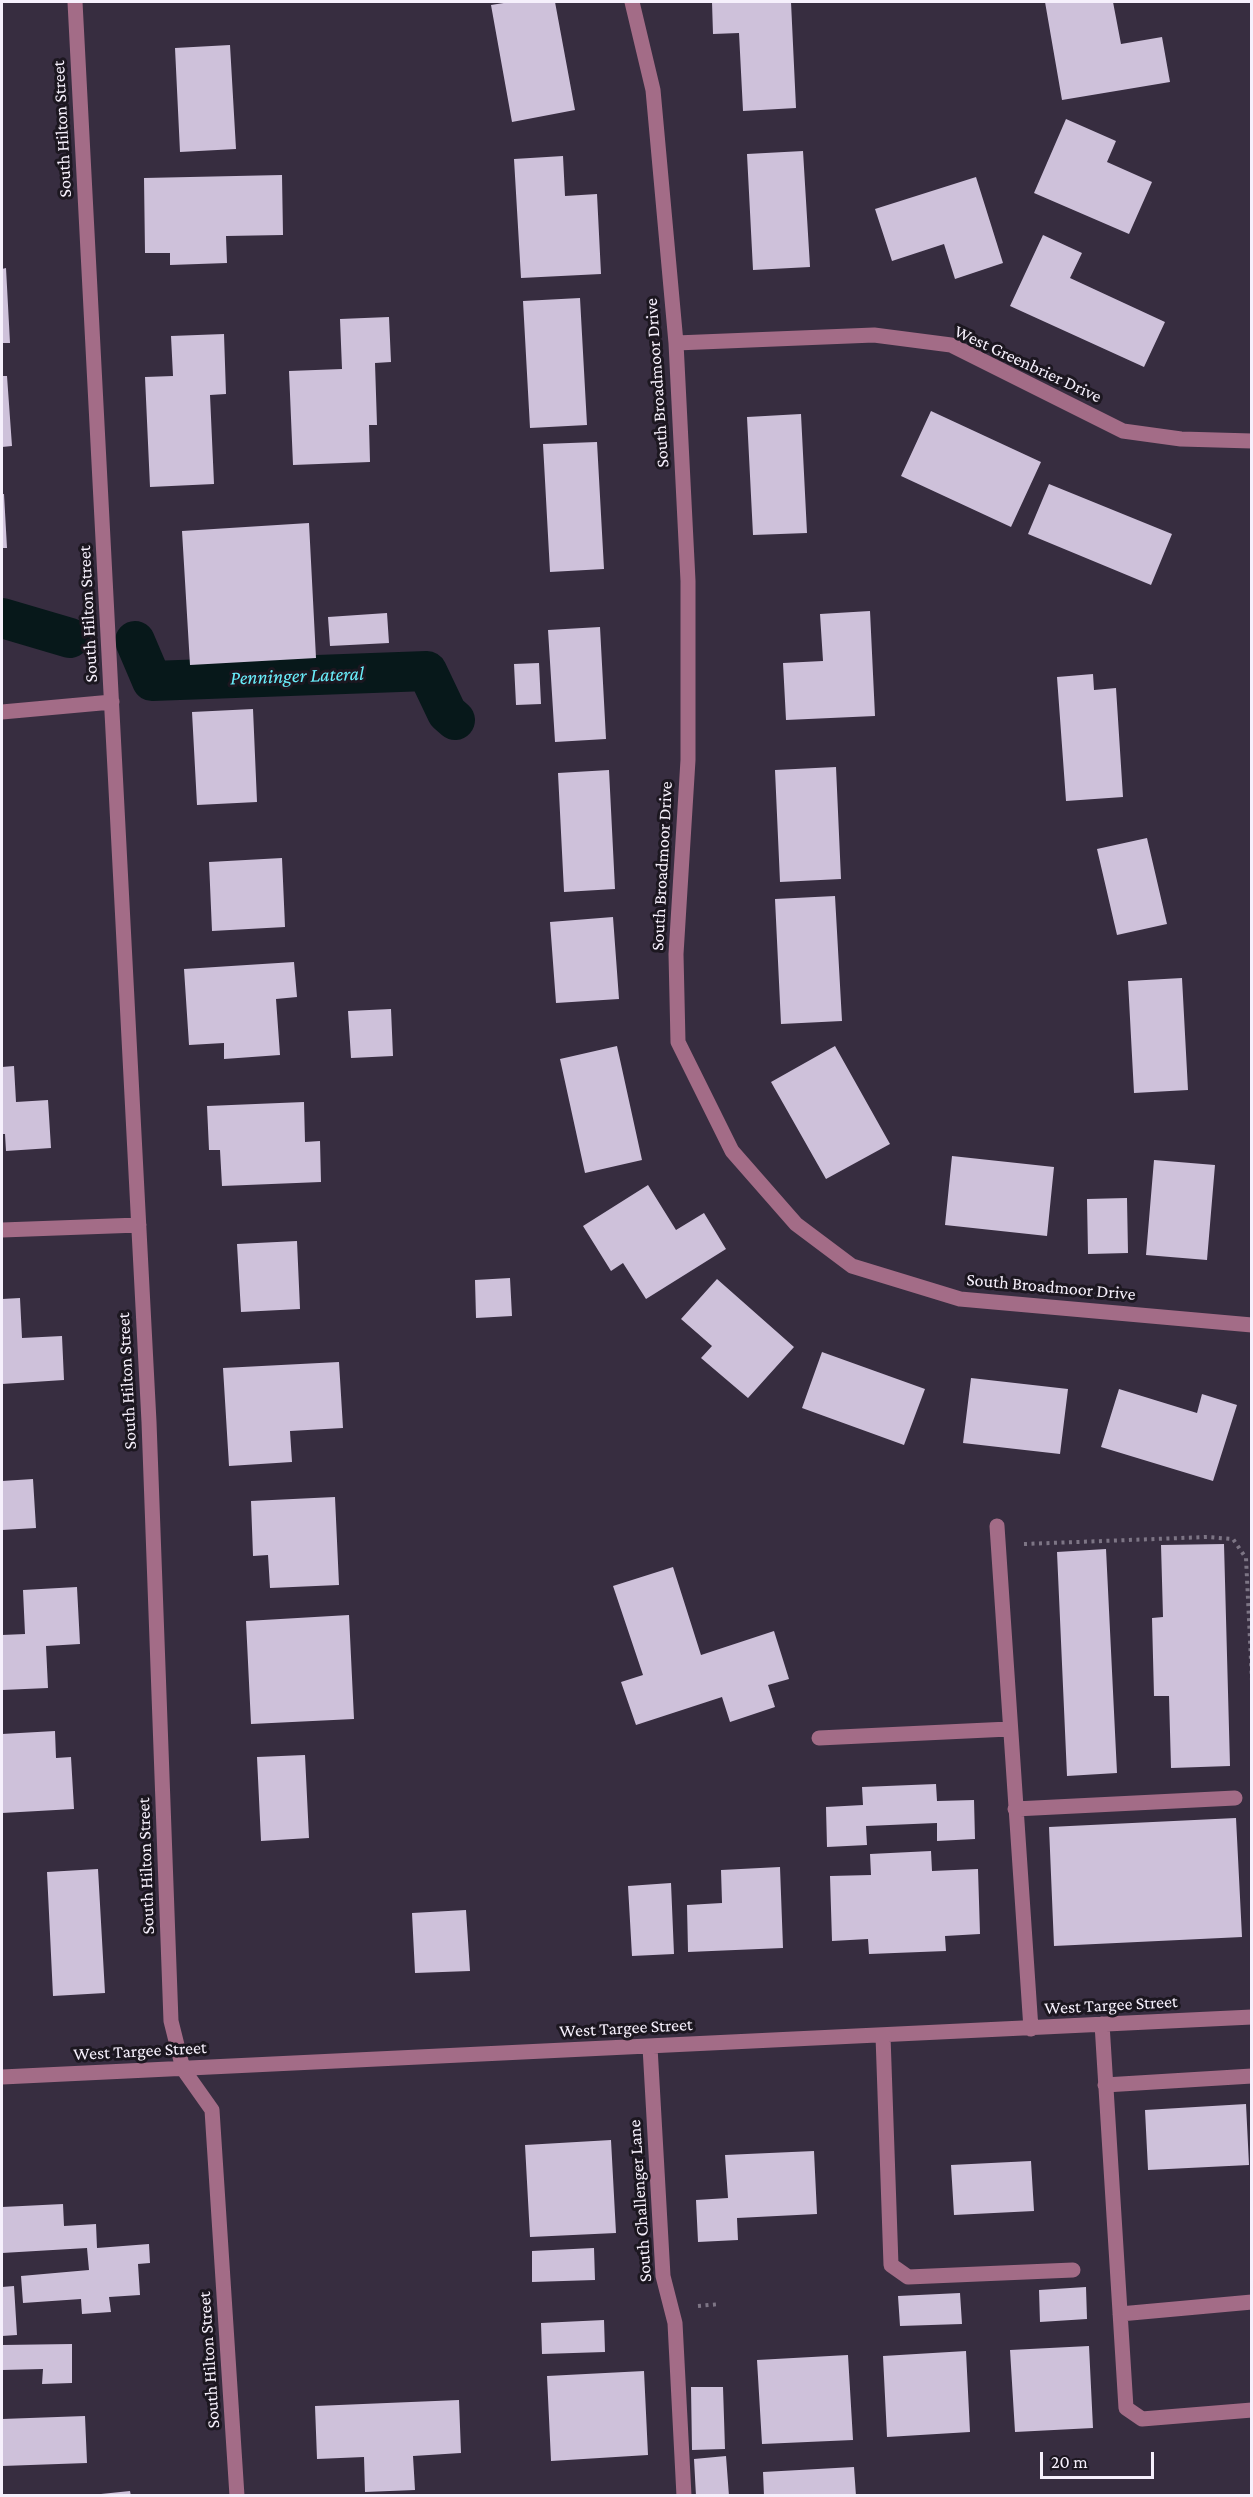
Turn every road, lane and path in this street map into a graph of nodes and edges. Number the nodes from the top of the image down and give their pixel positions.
1 (75, 2) edge
2 (632, 2) edge
3 (676, 343) junction
4 (1251, 441) edge
5 (112, 702) junction
6 (2, 712) edge
7 (139, 1225) junction
8 (2, 1230) edge
9 (1251, 1325) edge
10 (997, 1526) dead end
11 (998, 1545) junction
12 (1251, 1661) edge
13 (1251, 1681) edge
14 (1009, 1729) junction
15 (819, 1738) dead end
16 (1235, 1798) dead end
17 (1015, 1809) junction
18 (1251, 2018) edge
19 (1102, 2024) junction
20 (1031, 2029) junction
21 (883, 2036) junction
22 (650, 2047) junction
23 (183, 2069) junction
24 (1251, 2076) edge
25 (2, 2077) edge
26 (1105, 2085) junction
27 (1073, 2270) dead end
28 (1251, 2302) edge
29 (1120, 2314) junction
30 (1251, 2410) edge
31 (237, 2496) edge
32 (684, 2496) edge

1 - 5 street, South Hilton Street
2 - 3 street, South Broadmoor Drive
3 - 4 street, West Greenbrier Drive
3 - 9 street, South Broadmoor Drive
5 - 6 street
5 - 7 street, South Hilton Street
7 - 8 street
7 - 23 street, South Hilton Street
10 - 11 street
11 - 12 path
11 - 14 street
12 - 13 path
14 - 15 street
14 - 17 street
16 - 17 street
17 - 20 street
18 - 19 street, West Targee Street
19 - 20 street, West Targee Street
19 - 26 street
20 - 21 street, West Targee Street
21 - 22 street, West Targee Street
21 - 27 street
22 - 23 street, West Targee Street
22 - 32 street, South Challenger Lane
23 - 25 street, West Targee Street
23 - 31 street, South Hilton Street
24 - 26 street
26 - 29 street
28 - 29 street
29 - 30 street

